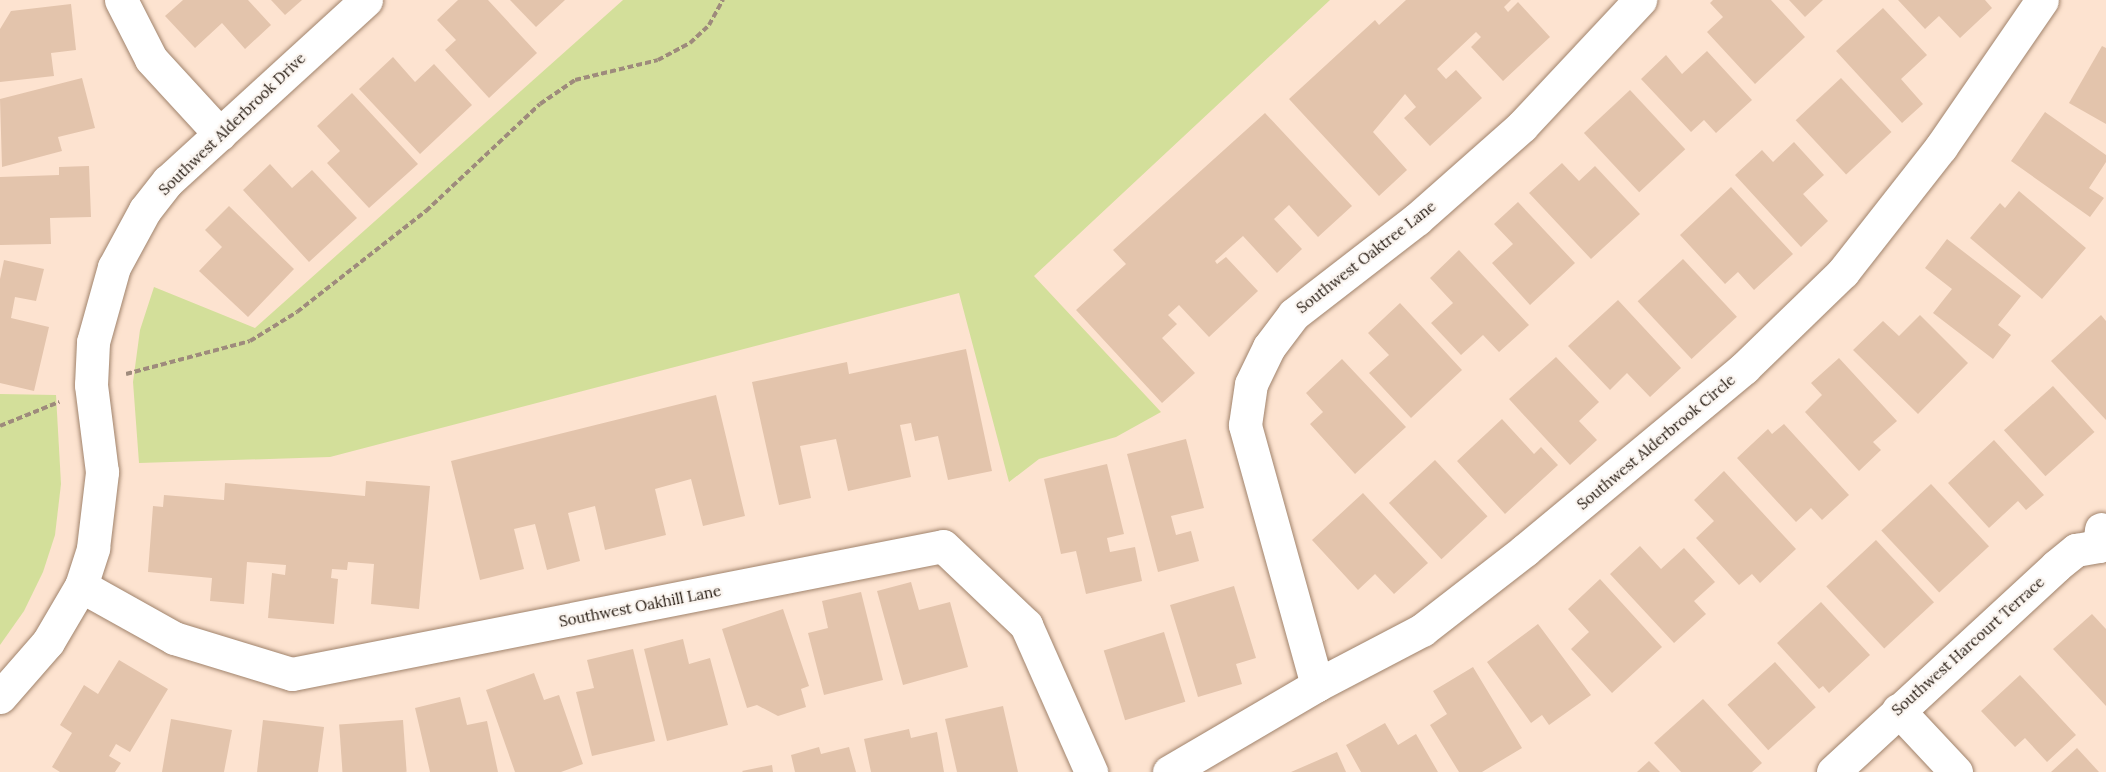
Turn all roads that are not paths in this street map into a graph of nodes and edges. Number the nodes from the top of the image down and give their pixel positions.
1 (121, 0) edge
2 (366, 0) edge
3 (1640, 0) edge
4 (2042, 0) edge
5 (220, 134) junction
6 (2102, 540) edge
7 (81, 586) junction
8 (1317, 685) junction
9 (0, 697) edge
10 (1898, 710) junction
11 (1092, 772) edge
12 (1169, 772) edge
13 (1833, 772) edge
14 (1956, 772) edge

1 - 5 street
2 - 5 street, Southwest Alderbrook Drive
3 - 8 street, Southwest Oaktree Lane
4 - 8 street, Southwest Alderbrook Circle
5 - 7 street, Southwest Alderbrook Drive
6 - 10 street, Southwest Harcourt Terrace
7 - 9 street, Southwest Alderbrook Drive
7 - 11 street, Southwest Oakhill Lane
8 - 12 street, Southwest Alderbrook Circle
10 - 13 street, Southwest Harcourt Terrace
10 - 14 street

